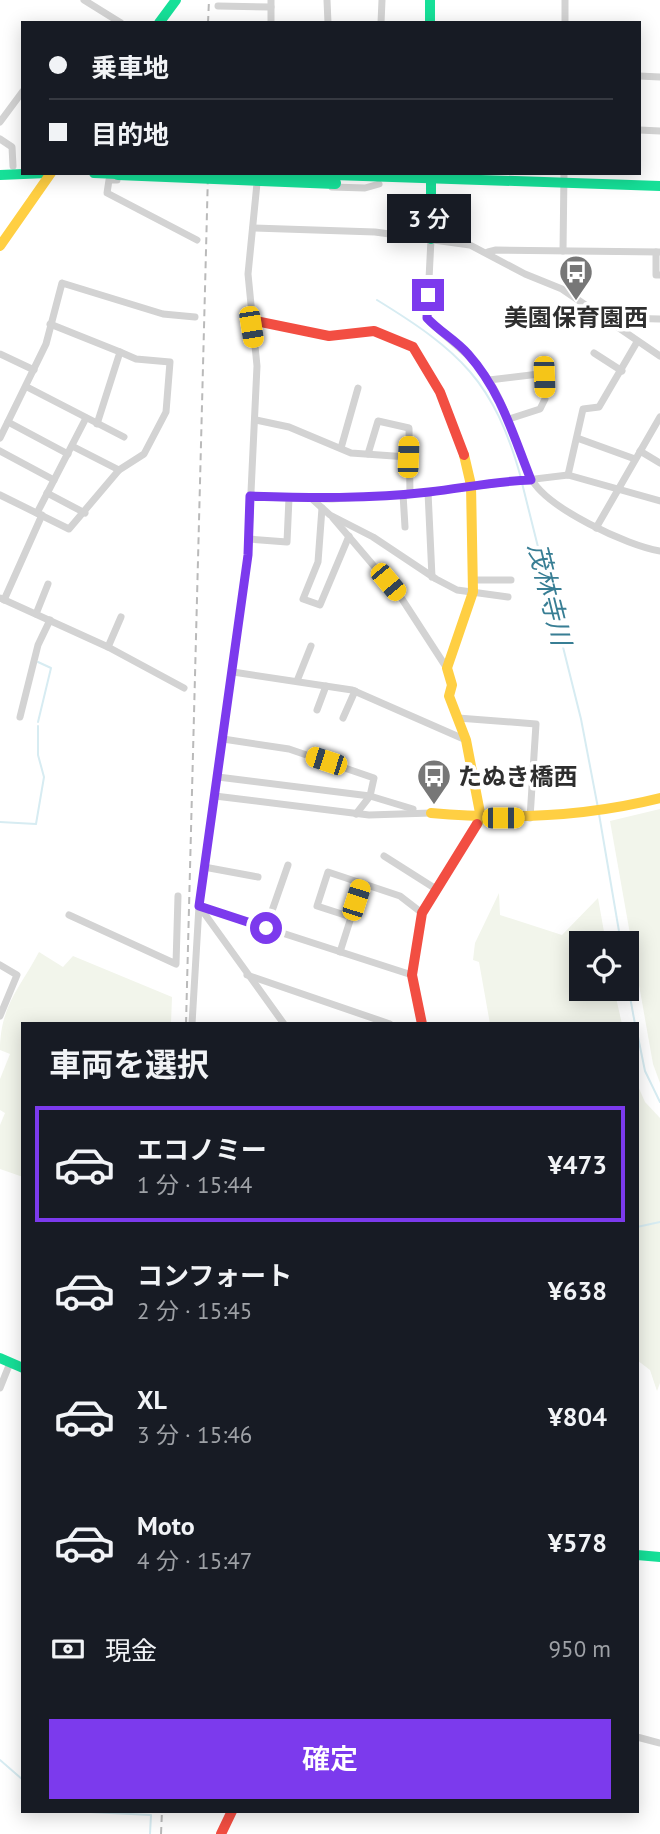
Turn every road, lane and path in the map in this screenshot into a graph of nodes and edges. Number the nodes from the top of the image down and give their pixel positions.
1 (84, 0) edge
2 (327, 0) edge
3 (382, 0) edge
4 (430, 0) edge
5 (565, 0) edge
6 (173, 1) edge
7 (271, 4) edge
8 (218, 6) dead end
9 (118, 21) edge
10 (160, 21) edge
11 (328, 21) edge
12 (381, 21) edge
13 (430, 21) edge
14 (565, 21) edge
15 (641, 76) edge
16 (660, 77) edge
17 (21, 94) edge
18 (0, 122) edge
19 (641, 130) edge
20 (660, 131) edge
21 (0, 139) edge
22 (12, 167) edge
23 (21, 174) edge
24 (0, 175) edge
25 (48, 175) edge
26 (161, 175) edge
27 (189, 175) edge
28 (258, 175) edge
29 (295, 175) edge
30 (163, 177) edge
31 (375, 178) edge
32 (335, 179) junction
33 (431, 179) edge
34 (564, 183) edge
35 (257, 184) junction
36 (660, 186) edge
37 (660, 194) edge
38 (253, 228) junction
39 (431, 239) junction
40 (197, 240) dead end
41 (0, 246) edge
42 (563, 251) junction
43 (658, 252) edge
44 (488, 253) junction
45 (660, 275) edge
46 (195, 317) dead end
47 (251, 320) junction
48 (660, 320) edge
49 (610, 322) junction
50 (50, 324) junction
51 (637, 342) junction
52 (120, 352) junction
53 (594, 353) dead end
54 (0, 354) edge
55 (660, 356) edge
56 (34, 370) junction
57 (622, 371) junction
58 (489, 380) junction
59 (27, 387) junction
60 (358, 387) dead end
61 (86, 418) junction
62 (509, 419) junction
63 (256, 420) junction
64 (659, 420) edge
65 (8, 422) junction
66 (97, 424) junction
67 (0, 437) edge
68 (124, 437) dead end
69 (577, 438) junction
70 (72, 446) junction
71 (341, 448) junction
72 (0, 451) edge
73 (640, 451) junction
74 (68, 454) junction
75 (368, 454) junction
76 (408, 457) junction
77 (635, 459) junction
78 (660, 463) edge
79 (120, 470) junction
80 (568, 475) junction
81 (54, 480) junction
82 (529, 480) junction
83 (471, 485) junction
84 (619, 488) junction
85 (428, 492) junction
86 (47, 493) junction
87 (406, 494) junction
88 (0, 495) edge
89 (250, 496) junction
90 (289, 498) junction
91 (312, 498) junction
92 (660, 501) edge
93 (322, 508) junction
94 (85, 513) junction
95 (39, 514) junction
96 (330, 515) junction
97 (405, 527) dead end
98 (596, 528) junction
99 (349, 536) junction
100 (249, 539) junction
101 (660, 551) edge
102 (432, 577) junction
103 (511, 580) dead end
104 (48, 584) dead end
105 (473, 586) junction
106 (508, 597) dead end
107 (2, 599) edge
108 (36, 614) junction
109 (121, 617) dead end
110 (50, 620) junction
111 (311, 646) dead end
112 (108, 647) junction
113 (447, 668) junction
114 (233, 672) junction
115 (296, 681) junction
116 (326, 686) junction
117 (184, 688) dead end
118 (355, 691) junction
119 (317, 710) dead end
120 (20, 717) dead end
121 (343, 718) dead end
122 (458, 718) junction
123 (223, 739) junction
124 (466, 740) junction
125 (218, 777) junction
126 (215, 796) junction
127 (370, 796) junction
128 (660, 797) edge
129 (430, 813) junction
130 (356, 814) junction
131 (481, 818) junction
132 (530, 818) junction
133 (384, 856) dead end
134 (288, 865) dead end
135 (204, 867) junction
136 (258, 877) dead end
137 (362, 883) junction
138 (436, 889) junction
139 (178, 896) dead end
140 (199, 906) junction
141 (422, 913) junction
142 (69, 915) dead end
143 (351, 917) junction
144 (266, 928) junction
145 (176, 950) junction
146 (195, 950) junction
147 (340, 952) junction
148 (0, 965) edge
149 (247, 975) junction
150 (412, 975) junction
151 (0, 1016) edge
152 (192, 1022) edge
153 (282, 1022) edge
154 (384, 1022) edge
155 (422, 1022) edge
156 (11, 1363) edge
157 (0, 1388) edge
158 (639, 1555) edge
159 (660, 1557) edge
160 (639, 1738) edge
161 (660, 1743) edge
162 (231, 1813) edge
163 (221, 1834) edge

1 - 9 street
2 - 11 street
3 - 12 street
4 - 13 main road
5 - 14 street
6 - 10 main road
7 - 8 street
15 - 16 street
17 - 18 street
19 - 20 street
21 - 22 street
23 - 24 main road
25 - 41 main road
26 - 32 main road, bridge
27 - 30 street
28 - 35 street
29 - 32 main road
30 - 40 street
31 - 32 main road
31 - 33 main road
31 - 35 street
33 - 34 main road
33 - 39 main road
34 - 36 main road
34 - 37 main road
34 - 42 street
35 - 38 street
38 - 39 street
38 - 47 street
39 - 44 street
39 - 58 street
42 - 43 street
42 - 44 street
43 - 45 street
44 - 49 street
46 - 50 street
47 - 63 street
47 - 83 main road
48 - 49 street
49 - 51 street
50 - 52 street
50 - 56 street
51 - 55 street
51 - 57 street
52 - 66 street
52 - 79 street
53 - 57 street
54 - 56 street
56 - 59 street
57 - 69 street
58 - 62 street
58 - 62 street
59 - 61 street
59 - 65 street
60 - 71 street
61 - 66 street
61 - 70 street
62 - 82 street
63 - 71 street
63 - 89 street
64 - 73 street
65 - 67 street
65 - 74 street
66 - 68 street
69 - 77 street
69 - 80 street
70 - 74 street
70 - 79 street
71 - 75 street
72 - 81 street
73 - 77 street
73 - 78 street
74 - 81 street
75 - 76 street
75 - 76 street
76 - 87 street
77 - 84 street
79 - 94 street
80 - 82 street
80 - 84 street
81 - 86 street
82 - 83 street
82 - 98 street
83 - 85 street
83 - 105 main road
84 - 92 street
84 - 98 street
85 - 87 street
85 - 102 street
86 - 94 street
86 - 95 street
87 - 91 street
87 - 97 street
88 - 95 street
89 - 90 street
89 - 100 street
90 - 91 street
90 - 100 street
91 - 93 street
93 - 96 street
93 - 99 street
94 - 95 street
95 - 107 street
96 - 99 street
96 - 102 street
98 - 101 street
99 - 113 street
100 - 114 street
102 - 105 street
103 - 105 street
104 - 108 street
105 - 106 street
105 - 113 main road
107 - 108 street
108 - 110 street
109 - 112 street
110 - 112 street
110 - 120 street
111 - 115 street
112 - 117 street
113 - 122 main road
114 - 115 street
114 - 123 street
115 - 116 street
116 - 118 street
116 - 119 street
118 - 121 street
118 - 124 street
122 - 124 main road
122 - 132 street
123 - 125 street
123 - 127 street
124 - 131 main road
125 - 126 street
125 - 127 street
126 - 130 street
126 - 135 street
127 - 129 street
127 - 130 street
128 - 132 main road
129 - 130 street
129 - 131 main road
131 - 132 main road
131 - 138 main road
133 - 138 street
134 - 144 street
135 - 136 street
135 - 140 street
137 - 141 street
137 - 143 street
137 - 143 street
138 - 141 main road
139 - 145 street
140 - 144 street
140 - 146 street
140 - 149 street
141 - 150 main road
142 - 145 street
143 - 147 street
144 - 147 street
145 - 146 street
146 - 152 street
147 - 150 street
148 - 151 street
149 - 153 street
149 - 154 street
150 - 155 main road
156 - 157 street
158 - 159 main road
160 - 161 street
162 - 163 main road

